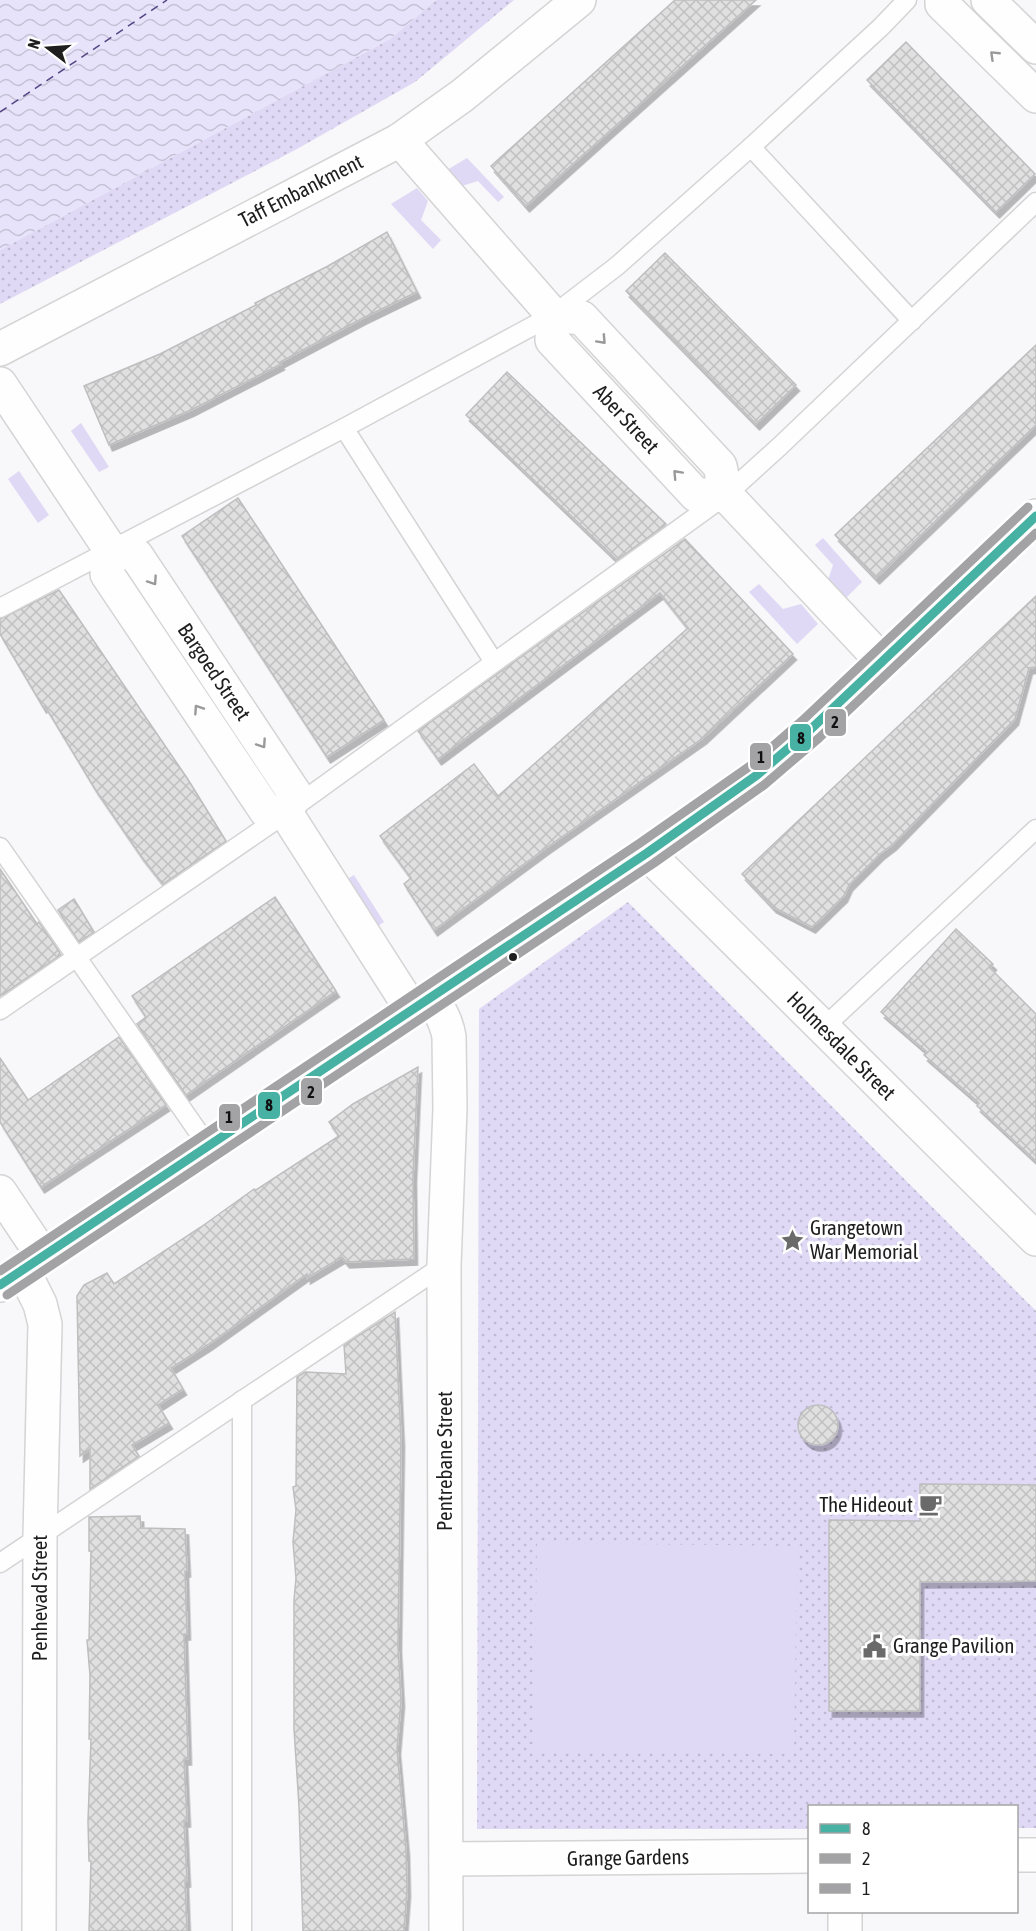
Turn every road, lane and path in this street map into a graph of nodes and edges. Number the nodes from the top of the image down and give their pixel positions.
1 (579, 0) edge
2 (907, 0) edge
3 (942, 0) edge
4 (988, 0) edge
5 (1036, 47) edge
6 (1036, 96) edge
7 (400, 140) junction
8 (751, 147) junction
9 (1036, 202) edge
10 (553, 315) junction
11 (912, 321) junction
12 (0, 349) edge
13 (0, 384) edge
14 (344, 428) junction
15 (726, 495) junction
16 (1036, 516) edge
17 (110, 549) junction
18 (0, 608) edge
19 (882, 661) junction
20 (494, 662) junction
21 (286, 813) junction
22 (1036, 829) edge
23 (0, 847) edge
24 (647, 853) junction
25 (77, 958) junction
26 (422, 1003) junction
27 (0, 1010) edge
28 (823, 1028) junction
29 (208, 1146) junction
30 (0, 1192) edge
31 (1030, 1219) edge
32 (444, 1265) junction
33 (22, 1270) edge
34 (242, 1400) junction
35 (40, 1536) junction
36 (0, 1563) edge
37 (1018, 1855) edge
38 (1036, 1855) edge
39 (808, 1856) edge
40 (446, 1859) junction
41 (845, 1913) edge
42 (39, 1931) edge
43 (242, 1931) edge
44 (446, 1931) edge
45 (845, 1931) edge

1 - 7 street, Taff Embankment
2 - 8 lane
6 -> 3 street
4 - 5 street
7 - 10 street
7 - 12 street, Taff Embankment
8 - 10 lane
8 - 11 lane
9 - 11 lane
10 - 14 lane
10 - 15 street, Aber Street
11 - 15 lane
13 - 17 street
14 - 17 lane
14 - 20 lane
15 - 19 street
15 - 20 lane
16 - 19 street
17 - 18 lane
17 - 21 street, Bargoed Street
19 - 24 street
20 - 21 lane
21 - 25 lane
21 - 26 street
22 - 28 lane
23 - 25 lane
24 - 26 street
24 - 28 street, Holmesdale Street
25 - 27 lane
25 - 29 lane
26 - 29 street
26 - 32 street, Pentrebane Street
28 - 31 street, Holmesdale Street
29 - 33 street
30 - 33 street, Penhevad Street
32 - 34 lane
32 - 40 street, Pentrebane Street
33 - 35 street, Penhevad Street
34 - 35 lane
34 - 43 lane
35 - 36 lane
35 - 42 street, Penhevad Street
37 - 38 street
39 - 40 street, Grange Gardens
40 - 44 street, Pentrebane Street
41 - 45 street

